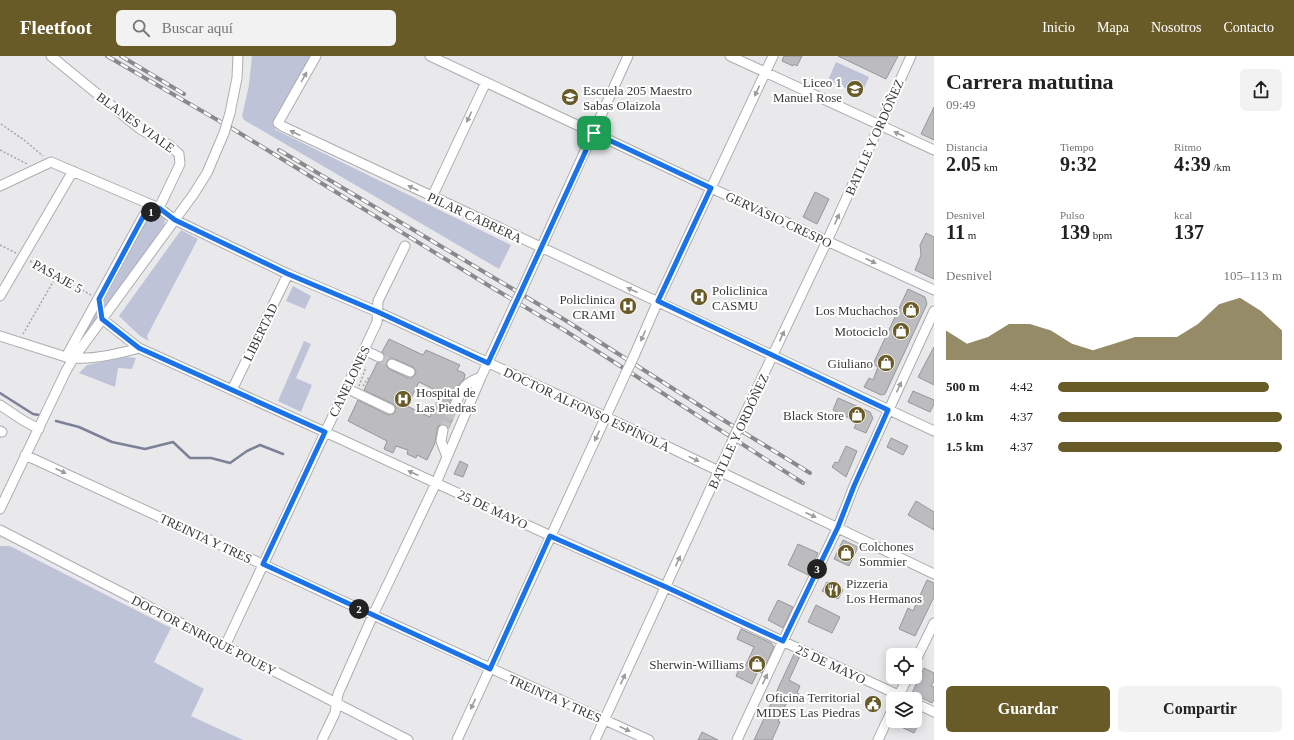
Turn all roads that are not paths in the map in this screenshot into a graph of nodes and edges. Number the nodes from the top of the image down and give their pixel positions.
1 (52, 56) edge
2 (238, 56) edge
3 (316, 56) edge
4 (430, 56) edge
5 (628, 56) edge
6 (730, 56) edge
7 (773, 56) edge
8 (911, 56) edge
9 (765, 73) junction
10 (486, 82) junction
11 (879, 125) junction
12 (594, 133) junction
13 (934, 150) edge
14 (73, 171) junction
15 (0, 186) edge
16 (711, 188) junction
17 (432, 197) junction
18 (159, 208) junction
19 (175, 220) junction
20 (827, 241) junction
21 (406, 246) dead end
22 (541, 248) junction
23 (288, 274) junction
24 (934, 290) edge
25 (0, 296) edge
26 (658, 301) junction
27 (378, 312) junction
28 (934, 312) edge
29 (102, 319) junction
30 (0, 336) edge
31 (139, 348) junction
32 (364, 350) junction
33 (773, 355) junction
34 (70, 358) junction
35 (379, 358) tunnel mouth
36 (488, 363) junction
37 (392, 364) tunnel mouth
38 (410, 372) dead end
39 (481, 377) junction
40 (346, 388) junction
41 (232, 390) junction
42 (0, 405) edge
43 (455, 405) tunnel mouth
44 (390, 409) dead end
45 (888, 410) junction
46 (606, 417) junction
47 (39, 429) junction
48 (443, 430) tunnel mouth
49 (934, 431) edge
50 (325, 432) junction
51 (25, 455) junction
52 (447, 457) junction
53 (719, 472) junction
54 (436, 483) junction
55 (0, 510) edge
56 (838, 527) junction
57 (0, 530) edge
58 (550, 536) junction
59 (263, 564) junction
60 (934, 574) edge
61 (666, 587) junction
62 (373, 615) junction
63 (934, 623) edge
64 (783, 641) junction
65 (225, 646) junction
66 (922, 648) edge
67 (490, 669) junction
68 (889, 692) edge
69 (337, 703) junction
70 (922, 706) edge
71 (934, 712) edge
72 (605, 719) junction
73 (886, 723) edge
74 (322, 740) edge
75 (408, 740) edge
76 (457, 740) edge
77 (596, 740) edge
78 (649, 740) edge
79 (737, 740) edge
80 (878, 740) edge

1 - 18 street, BLANES VIALE
2 - 19 street, bridge
17 -> 3 street, PILAR CABRERA
4 - 10 street, GERVASIO CRESPO
5 - 12 street
6 - 9 street
7 - 9 street
8 - 11 street, BATLLE Y ORDÓÑEZ
9 - 11 street
9 -> 16 street
10 - 12 street, GERVASIO CRESPO
10 -> 17 street
13 -> 11 street
20 -> 11 street, BATLLE Y ORDÓÑEZ
12 - 16 street, GERVASIO CRESPO
12 - 22 street
14 - 15 street, DOCTOR ALFONSO ESPÍNOLA
14 - 18 street, DOCTOR ALFONSO ESPÍNOLA
14 - 25 street
16 - 20 street, GERVASIO CRESPO
16 - 26 street
17 - 22 street, PILAR CABRERA
18 - 19 street, DOCTOR ALFONSO ESPÍNOLA
18 - 34 street
19 - 23 street, DOCTOR ALFONSO ESPÍNOLA
19 - 29 street
20 -> 24 street, GERVASIO CRESPO
33 -> 20 street, BATLLE Y ORDÓÑEZ
21 - 27 street, CANELONES
26 -> 22 street, PILAR CABRERA
22 - 36 street, bridge
23 - 27 street, DOCTOR ALFONSO ESPÍNOLA
23 - 41 street, LIBERTAD
26 - 33 street, PILAR CABRERA
26 -> 46 street, bridge
27 - 32 street, CANELONES
27 - 36 street, DOCTOR ALFONSO ESPÍNOLA
45 -> 28 street
29 - 31 street
29 - 34 street
30 - 34 street
31 - 34 street
31 - 41 street, 25 DE MAYO
32 - 35 street
32 - 40 street, CANELONES
33 - 45 street, PILAR CABRERA
33 - 53 street, BATLLE Y ORDÓÑEZ, bridge
34 - 47 street
36 - 39 street
36 - 46 street, DOCTOR ALFONSO ESPÍNOLA
37 - 38 street
39 - 43 street
39 - 52 street
40 - 44 street
40 - 50 street, CANELONES
41 - 50 street, 25 DE MAYO
42 - 47 street
45 - 49 street, PILAR CABRERA
45 - 56 street
46 -> 53 street, DOCTOR ALFONSO ESPÍNOLA
46 -> 58 street
47 - 51 street
48 - 52 street
54 -> 50 street, 25 DE MAYO
50 - 59 street, CANELONES
51 - 55 street
51 -> 59 street, TREINTA Y TRES
52 - 54 street
53 -> 56 street, DOCTOR ALFONSO ESPÍNOLA
61 -> 53 street, BATLLE Y ORDÓÑEZ
54 - 58 street, 25 DE MAYO
54 - 62 street
56 - 60 street, DOCTOR ALFONSO ESPÍNOLA
56 - 64 street
57 - 65 street, DOCTOR ENRIQUE POUEY
58 - 61 street, 25 DE MAYO
58 - 67 street
59 - 62 street, TREINTA Y TRES
59 - 65 street, CANELONES
61 - 64 street, 25 DE MAYO
72 -> 61 street, BATLLE Y ORDÓÑEZ
62 - 67 street, TREINTA Y TRES
62 - 69 street
63 - 66 street
64 - 68 street, 25 DE MAYO
79 -> 64 street
65 - 69 street, DOCTOR ENRIQUE POUEY
67 - 72 street, TREINTA Y TRES
67 -> 76 street
69 - 74 street
69 - 75 street, DOCTOR ENRIQUE POUEY
70 - 71 street
72 - 77 street, BATLLE Y ORDÓÑEZ
72 -> 78 street, TREINTA Y TRES
73 - 80 street

